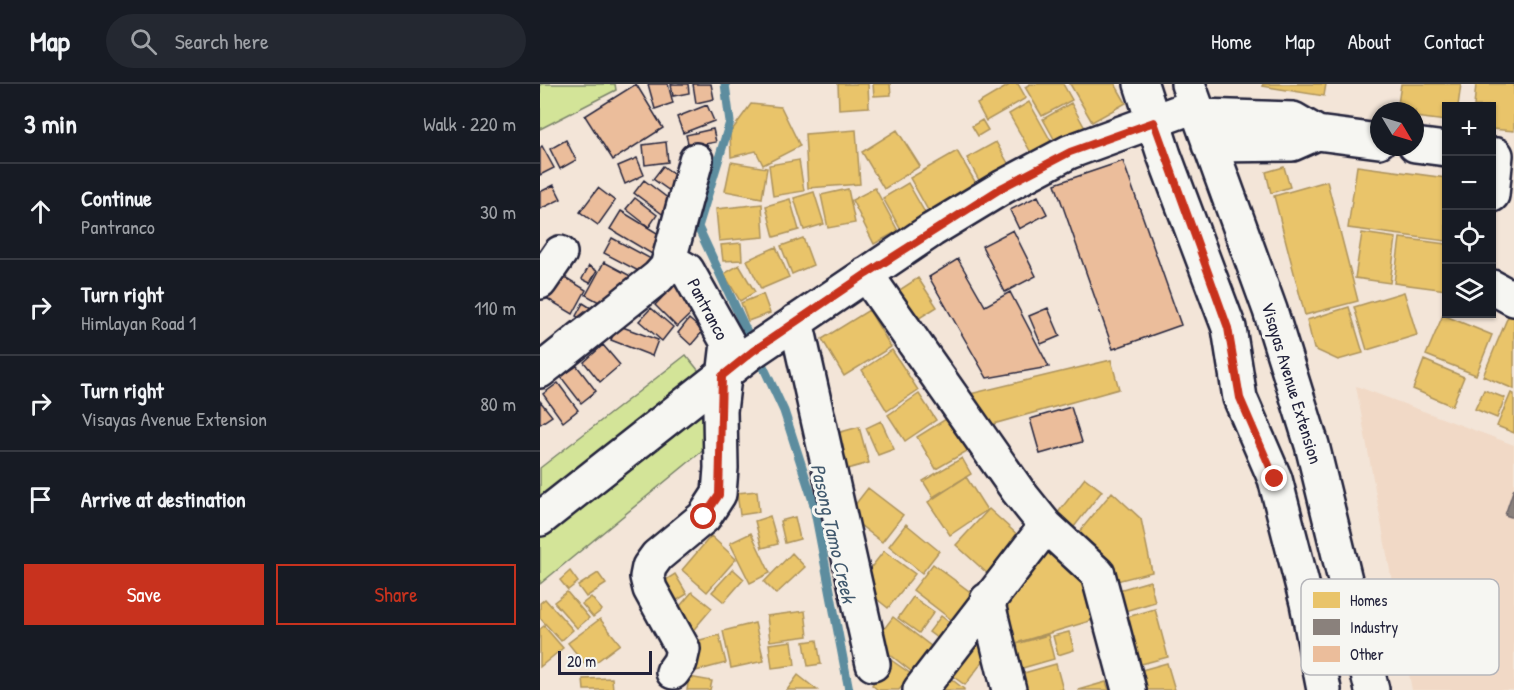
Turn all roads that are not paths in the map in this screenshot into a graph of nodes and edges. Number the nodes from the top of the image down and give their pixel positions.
1 (1141, 84) edge
2 (1198, 113) edge
3 (1154, 122) junction
4 (1370, 140) edge
5 (1424, 146) edge
6 (1442, 148) edge
7 (1501, 155) edge
8 (696, 160) dead end
9 (1496, 175) edge
10 (560, 253) dead end
11 (667, 267) junction
12 (1254, 267) junction
13 (866, 274) junction
14 (540, 282) edge
15 (1212, 283) junction
16 (1496, 290) edge
17 (1514, 299) edge
18 (796, 321) junction
19 (540, 371) edge
20 (714, 383) junction
21 (540, 519) edge
22 (1046, 526) junction
23 (1345, 579) edge
24 (1301, 580) edge
25 (987, 600) junction
26 (873, 664) dead end
27 (673, 672) dead end
28 (1321, 675) edge
29 (1368, 675) edge
30 (920, 690) edge
31 (1009, 690) edge
32 (1129, 690) edge
33 (1324, 690) edge
34 (1372, 690) edge

1 - 3 street
2 - 3 street
2 - 4 street
2 - 12 street, Visayas Avenue Extension
3 - 13 street
3 - 15 street
5 - 6 street
7 - 9 street
8 - 11 street
10 - 14 street
11 - 19 street, Pantranco
11 - 20 street, Pantranco
12 - 15 street
12 - 23 street, Visayas Avenue Extension
13 - 18 street
13 - 22 street
15 - 24 street
16 - 17 street
18 - 20 street
18 - 26 street
20 - 21 street
20 - 27 street, Pantranco
22 - 25 street
22 - 32 street
25 - 30 street
25 - 31 street
28 - 33 street
29 - 34 street, Visayas Avenue Extension

